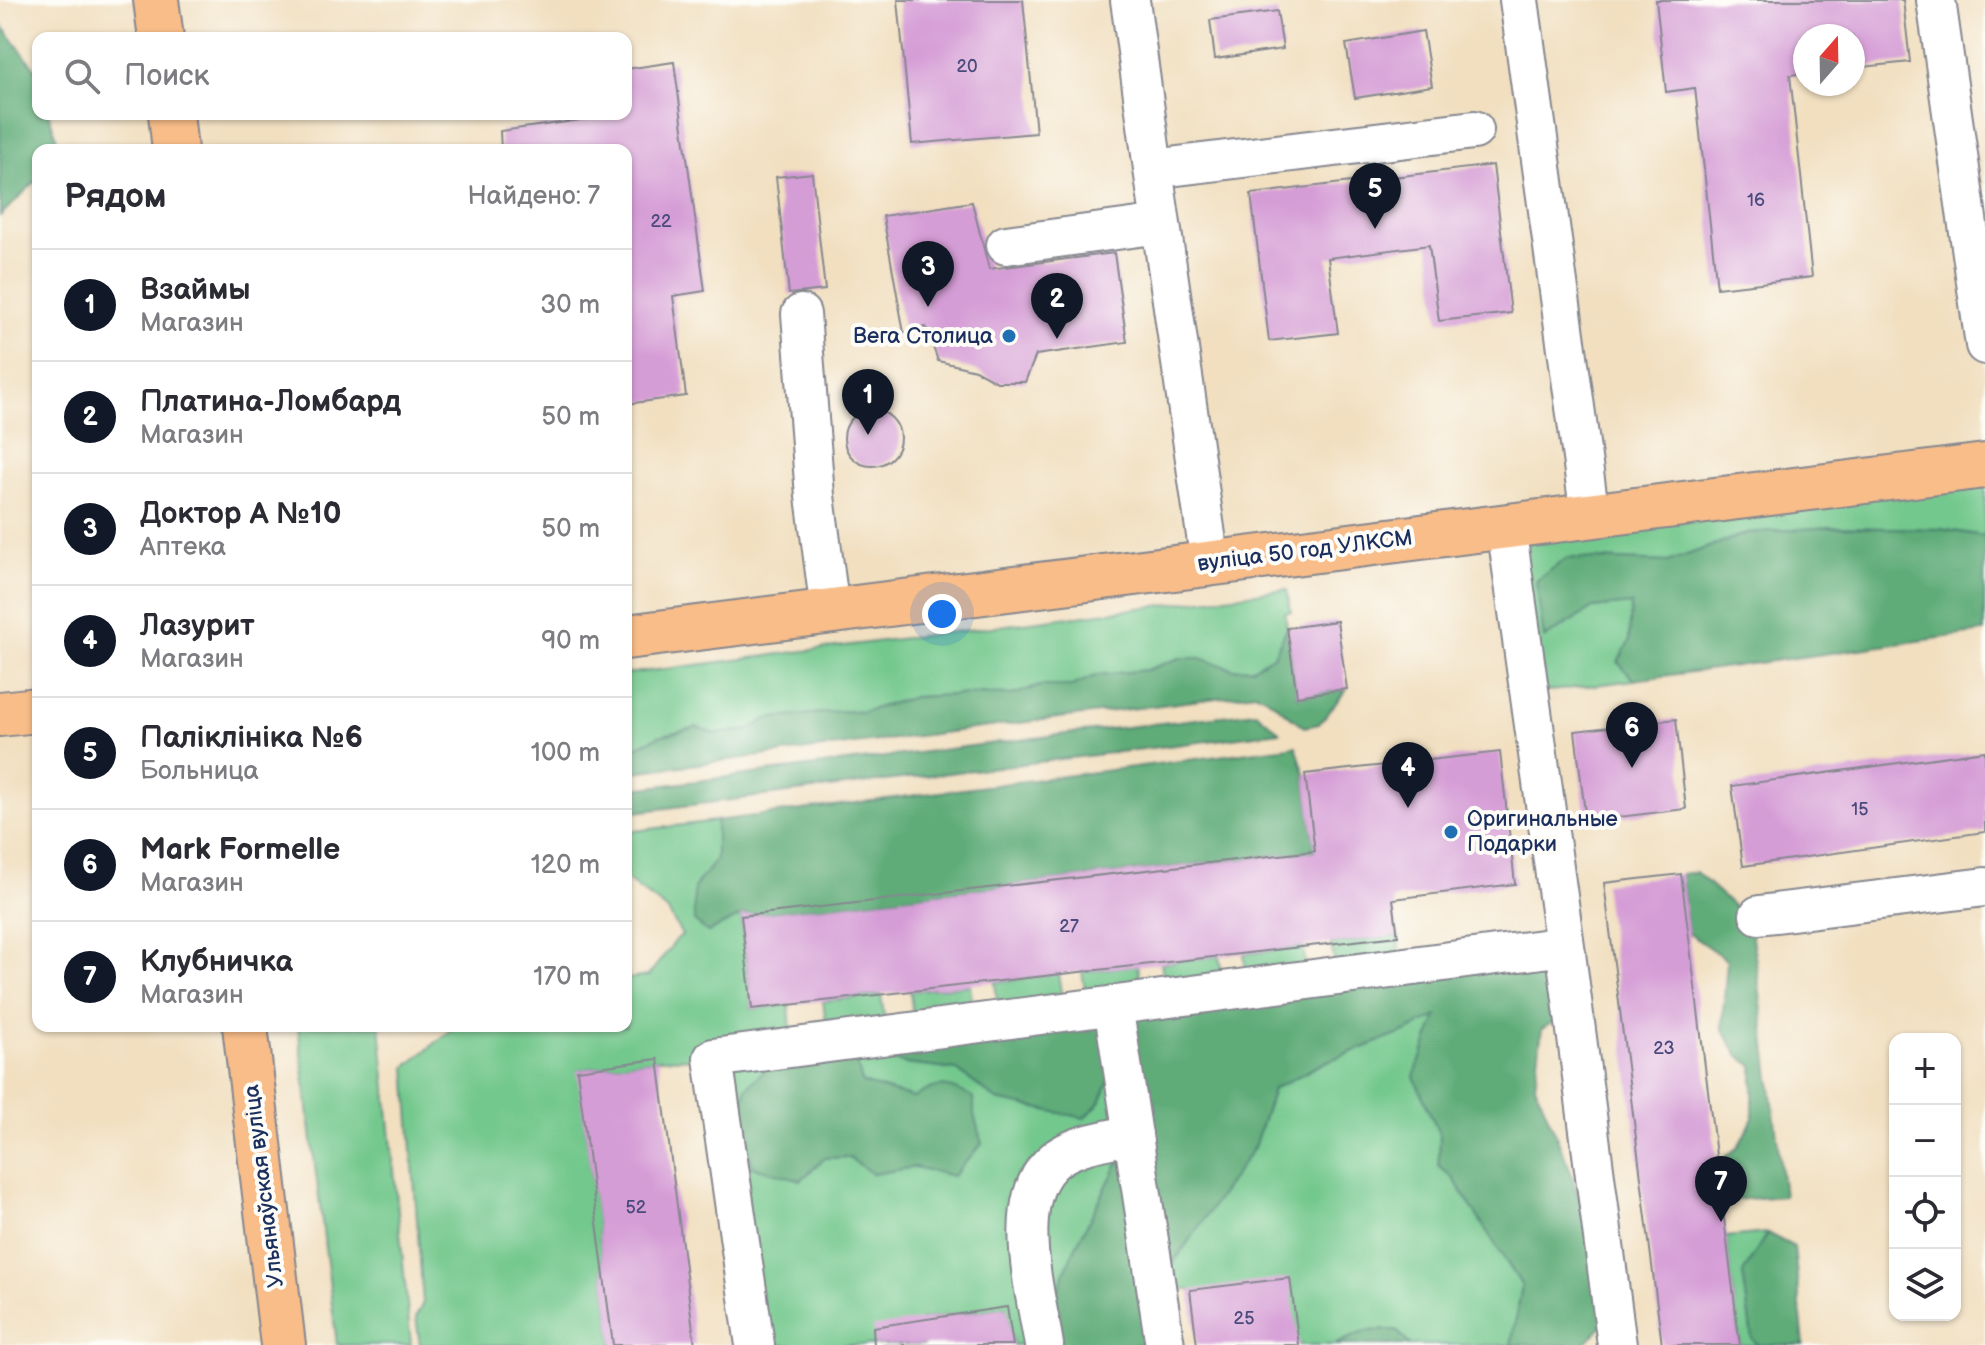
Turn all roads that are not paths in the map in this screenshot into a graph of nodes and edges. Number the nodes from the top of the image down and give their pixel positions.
1 (156, 0) edge
2 (1130, 0) edge
3 (1519, 0) edge
4 (1936, 0) edge
5 (160, 32) edge
6 (172, 120) edge
7 (1474, 130) dead end
8 (174, 144) edge
9 (1153, 169) junction
10 (1161, 224) junction
11 (1006, 245) dead end
12 (801, 314) dead end
13 (1985, 345) edge
14 (1985, 466) edge
15 (1590, 516) junction
16 (1506, 526) junction
17 (1210, 563) junction
18 (830, 611) junction
19 (632, 636) edge
20 (32, 711) edge
21 (0, 714) edge
22 (1985, 887) edge
23 (1759, 915) dead end
24 (1565, 946) junction
25 (1113, 1005) junction
26 (246, 1032) edge
27 (1133, 1134) junction
28 (283, 1345) edge
29 (755, 1345) edge
30 (1044, 1345) edge
31 (1165, 1345) edge
32 (1617, 1345) edge

1 - 5 main road
2 - 9 lane
3 - 15 lane
4 - 13 lane
6 - 8 main road
7 - 9 lane
9 - 10 lane
10 - 11 lane
10 - 17 lane
12 - 18 lane
14 - 15 main road, вуліца 50 год УЛКСМ
15 - 16 main road, вуліца 50 год УЛКСМ
16 - 17 main road, вуліца 50 год УЛКСМ
16 - 24 lane
17 - 18 main road, вуліца 50 год УЛКСМ
18 - 19 main road, вуліца 50 год УЛКСМ
20 - 21 main road
22 - 23 lane
24 - 25 lane
24 - 32 lane
25 - 27 lane
25 - 29 lane
26 - 28 main road, Ульянаўская вуліца
27 - 30 lane
27 - 31 lane

